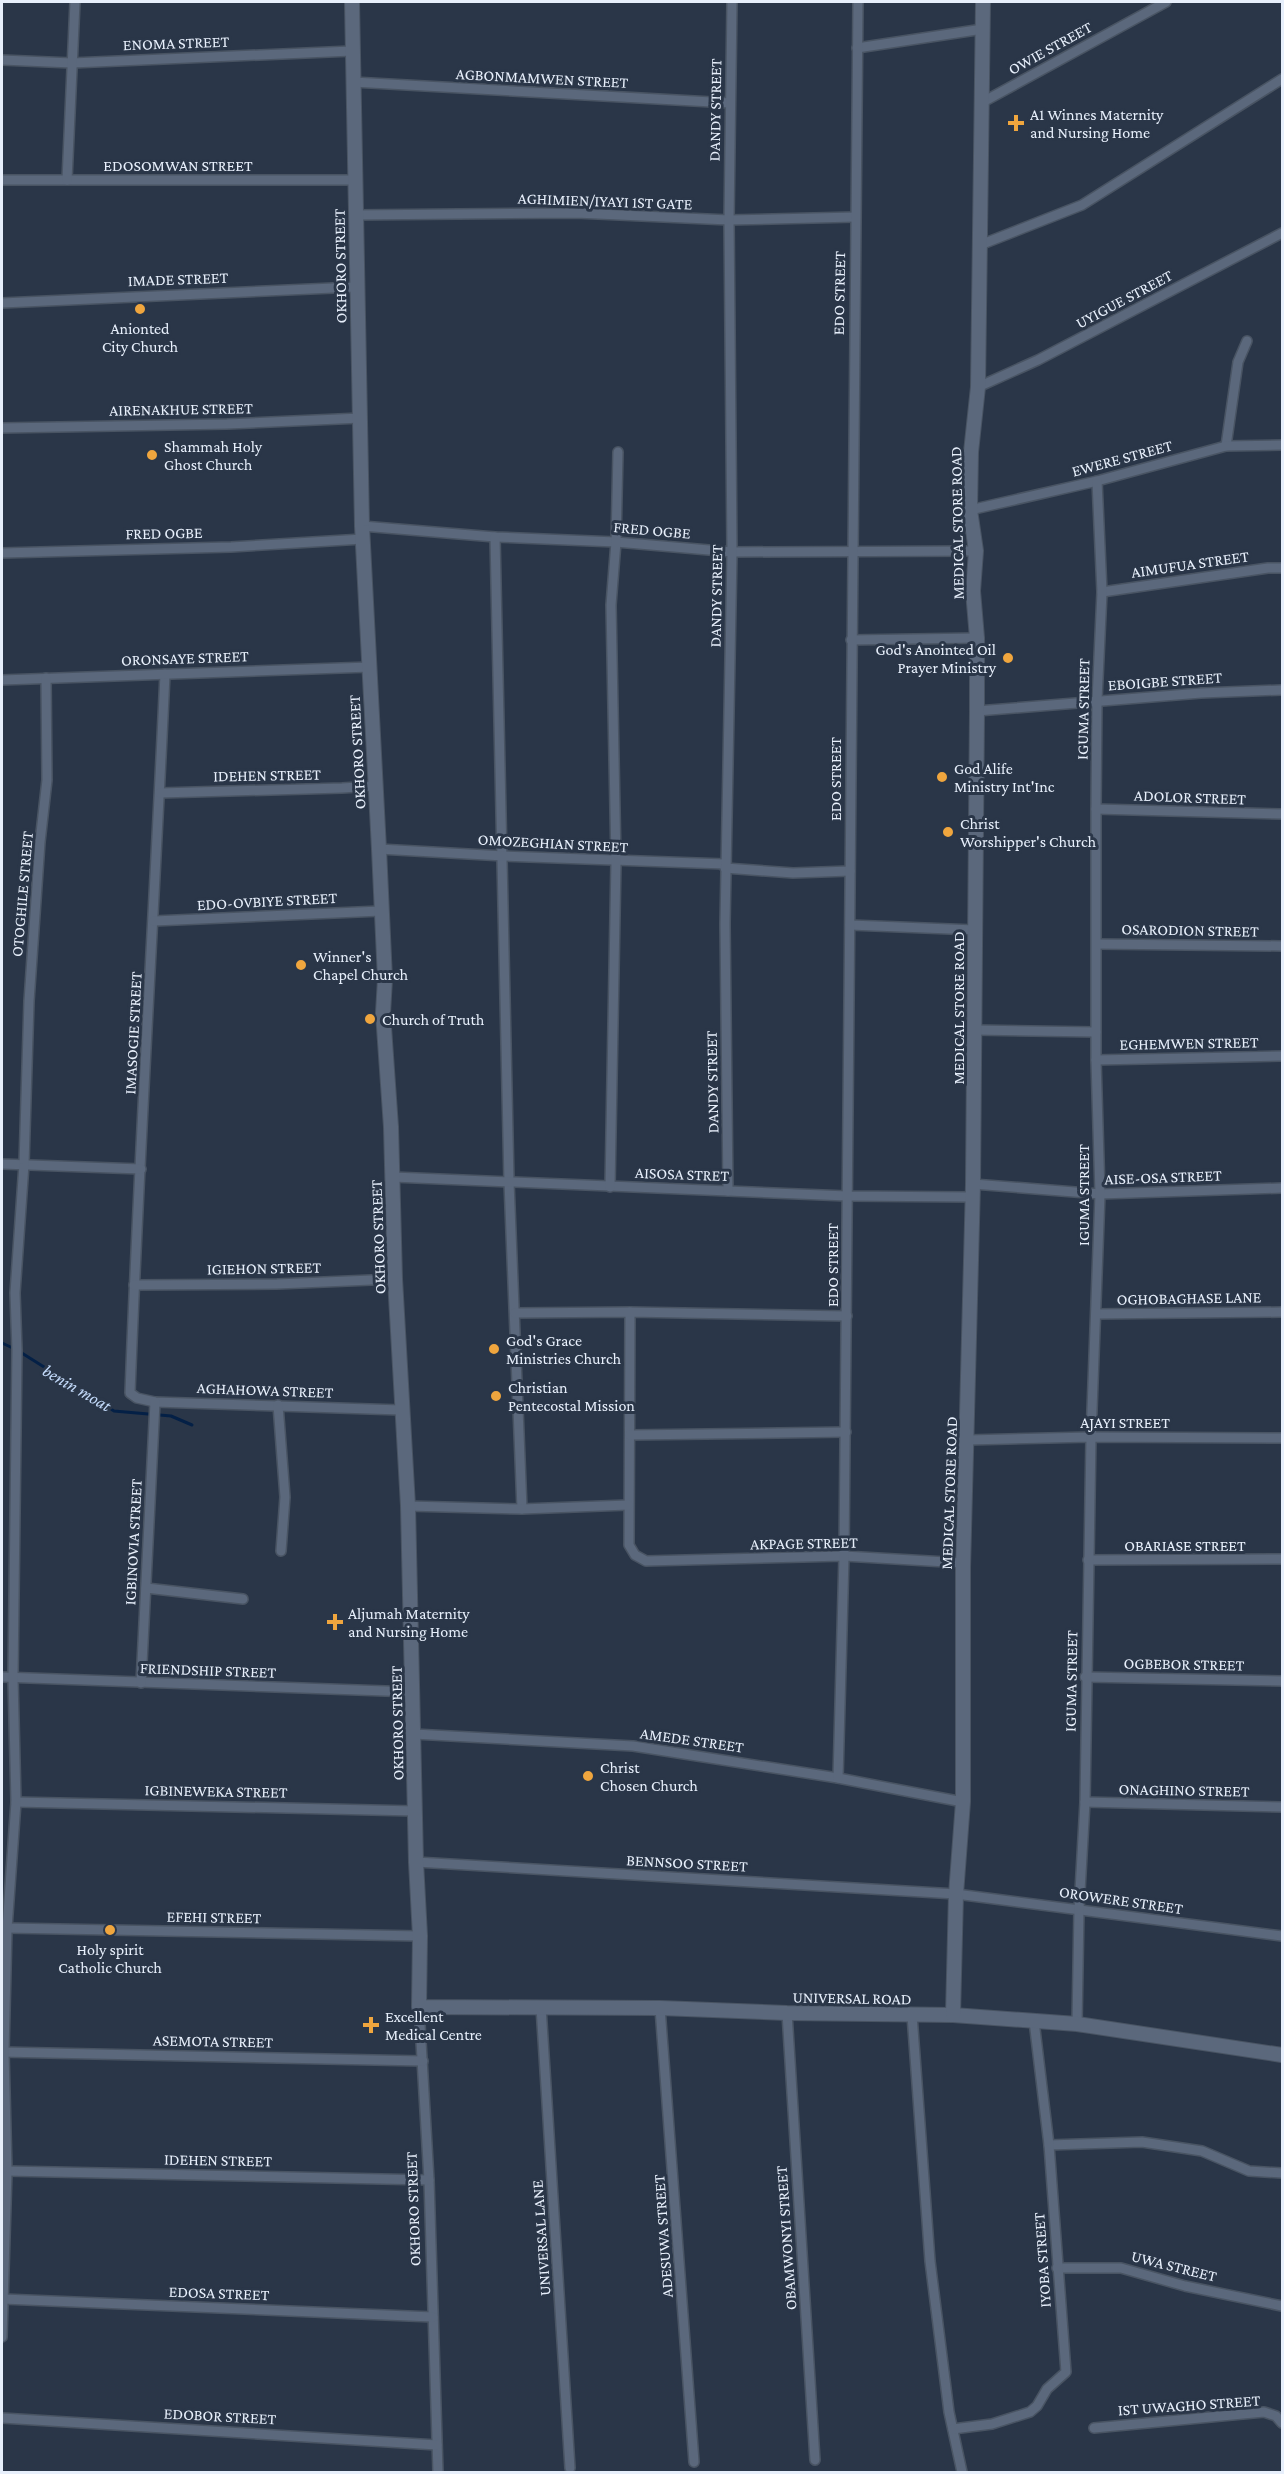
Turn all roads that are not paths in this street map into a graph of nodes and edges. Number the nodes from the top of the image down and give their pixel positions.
1 (75, 2) edge
2 (352, 2) edge
3 (732, 2) edge
4 (858, 2) edge
5 (983, 2) edge
6 (1166, 2) edge
7 (983, 29) junction
8 (857, 48) junction
9 (352, 51) junction
10 (2, 60) edge
11 (72, 63) junction
12 (1282, 79) edge
13 (353, 82) junction
14 (730, 103) junction
15 (981, 104) junction
16 (2, 180) edge
17 (67, 180) junction
18 (354, 180) junction
19 (355, 215) junction
20 (855, 217) junction
21 (729, 220) junction
22 (1282, 233) edge
23 (980, 245) junction
24 (356, 287) junction
25 (2, 303) edge
26 (1247, 341) dead end
27 (978, 387) junction
28 (361, 418) junction
29 (2, 428) edge
30 (1226, 446) junction
31 (1282, 446) edge
32 (618, 452) dead end
33 (1097, 481) junction
34 (970, 510) junction
35 (363, 532) junction
36 (495, 537) junction
37 (616, 542) junction
38 (852, 551) junction
39 (976, 551) junction
40 (732, 552) junction
41 (2, 553) edge
42 (1282, 568) edge
43 (1102, 592) junction
44 (977, 638) junction
45 (851, 640) junction
46 (370, 667) junction
47 (165, 674) junction
48 (46, 678) junction
49 (2, 680) edge
50 (1282, 690) edge
51 (1097, 700) junction
52 (977, 711) junction
53 (375, 786) junction
54 (160, 793) junction
55 (1096, 809) junction
56 (1282, 814) edge
57 (379, 849) junction
58 (504, 856) junction
59 (616, 861) junction
60 (725, 866) junction
61 (850, 872) junction
62 (381, 911) junction
63 (154, 921) junction
64 (850, 925) junction
65 (975, 930) junction
66 (1097, 944) junction
67 (1282, 946) edge
68 (975, 1030) junction
69 (1096, 1032) junction
70 (1282, 1056) edge
71 (1096, 1060) junction
72 (2, 1164) edge
73 (24, 1164) junction
74 (141, 1169) junction
75 (393, 1177) junction
76 (509, 1182) junction
77 (610, 1186) junction
78 (1282, 1188) edge
79 (972, 1190) junction
80 (729, 1191) junction
81 (1100, 1194) junction
82 (847, 1196) junction
83 (395, 1279) junction
84 (134, 1285) junction
85 (630, 1312) junction
86 (1282, 1312) edge
87 (515, 1313) junction
88 (1096, 1314) junction
89 (847, 1316) junction
90 (130, 1393) joint
91 (155, 1402) junction
92 (278, 1405) junction
93 (401, 1410) junction
94 (846, 1431) junction
95 (630, 1435) junction
96 (1091, 1437) junction
97 (1282, 1438) edge
98 (968, 1440) junction
99 (628, 1505) junction
100 (408, 1506) junction
101 (522, 1509) junction
102 (282, 1551) dead end
103 (844, 1556) junction
104 (1282, 1559) edge
105 (1088, 1560) junction
106 (963, 1563) junction
107 (146, 1588) junction
108 (243, 1599) dead end
109 (2, 1677) edge
110 (1085, 1677) junction
111 (13, 1678) junction
112 (1282, 1681) edge
113 (141, 1683) junction
114 (413, 1692) junction
115 (414, 1734) junction
116 (838, 1778) junction
117 (16, 1802) junction
118 (963, 1802) junction
119 (1085, 1802) junction
120 (1282, 1807) edge
121 (415, 1811) junction
122 (416, 1862) junction
123 (956, 1894) junction
124 (1079, 1909) junction
125 (7, 1928) junction
126 (420, 1936) junction
127 (1282, 1936) edge
128 (419, 2007) junction
129 (541, 2007) junction
130 (660, 2008) junction
131 (787, 2013) junction
132 (912, 2015) junction
133 (953, 2015) junction
134 (1034, 2021) junction
135 (1077, 2024) junction
136 (3, 2052) edge
137 (1282, 2055) edge
138 (423, 2061) junction
139 (1049, 2145) junction
140 (7, 2171) junction
141 (1282, 2173) edge
142 (429, 2180) junction
143 (1057, 2268) junction
144 (3, 2299) junction
145 (1282, 2306) edge
146 (432, 2317) junction
147 (2, 2337) edge
148 (2, 2418) edge
149 (1282, 2423) edge
150 (1094, 2427) dead end
151 (953, 2429) junction
152 (437, 2445) junction
153 (815, 2460) dead end
154 (694, 2462) dead end
155 (570, 2468) dead end
156 (438, 2472) edge
157 (962, 2472) edge

1 - 11 street
2 - 9 street, OKHORO STREET
3 - 14 street, DANDY STREET
4 - 8 street, EDO STREET
5 - 7 street, MEDICAL STORE ROAD
6 - 15 street, OWIE STREET
7 - 8 street
7 - 15 street, MEDICAL STORE ROAD
8 - 20 street, EDO STREET
9 - 11 street, ENOMA STREET
9 - 13 street, OKHORO STREET
10 - 11 street, ENOMA STREET
11 - 17 street
12 - 23 street
13 - 14 street, AGBONMAMWEN STREET
13 - 18 street, OKHORO STREET
14 - 21 street, DANDY STREET
15 - 23 street, MEDICAL STORE ROAD
16 - 17 street, EDOSOMWAN STREET
17 - 18 street, EDOSOMWAN STREET
18 - 19 street, OKHORO STREET
19 - 21 street, AGHIMIEN/IYAYI 1ST GATE
19 - 24 street, OKHORO STREET
20 - 21 street, AGHIMIEN/IYAYI 1ST GATE
20 - 38 street, EDO STREET
21 - 40 street, DANDY STREET
22 - 27 street, UYIGUE STREET
23 - 27 street, MEDICAL STORE ROAD
24 - 25 street, IMADE STREET
24 - 28 street, OKHORO STREET
26 - 30 street
27 - 34 street, MEDICAL STORE ROAD
28 - 29 street, AIRENAKHUE STREET
28 - 35 street, OKHORO STREET
30 - 31 street, EWERE STREET
30 - 33 street, EWERE STREET
32 - 37 street
33 - 34 street, EWERE STREET
33 - 43 street, IGUMA STREET
34 - 39 street, MEDICAL STORE ROAD
35 - 36 street, FRED OGBE
35 - 41 street, FRED OGBE
35 - 46 street, OKHORO STREET
36 - 37 street, FRED OGBE
36 - 58 street
37 - 40 street, FRED OGBE
37 - 59 street
38 - 39 street, FRED OGBE
38 - 40 street, FRED OGBE
38 - 45 street, EDO STREET
39 - 44 street, MEDICAL STORE ROAD
40 - 60 street, DANDY STREET
42 - 43 street, AIMUFUA STREET
43 - 51 street, IGUMA STREET
44 - 45 street
44 - 52 street, MEDICAL STORE ROAD
45 - 61 street, EDO STREET
46 - 47 street, ORONSAYE STREET
46 - 53 street, OKHORO STREET
47 - 48 street, ORONSAYE STREET
47 - 54 street, IMASOGIE STREET
48 - 49 street, ORONSAYE STREET
48 - 73 street, OTOGHILE STREET
50 - 51 street, EBOIGBE STREET
51 - 52 street, EBOIGBE STREET
51 - 55 street, IGUMA STREET
52 - 65 street, MEDICAL STORE ROAD
53 - 54 street, IDEHEN STREET
53 - 57 street, OKHORO STREET
54 - 63 street, IMASOGIE STREET
55 - 56 street, ADOLOR STREET
55 - 66 street, IGUMA STREET
57 - 58 street, OMOZEGHIAN STREET
57 - 62 street, OKHORO STREET
58 - 59 street, OMOZEGHIAN STREET
58 - 76 street
59 - 60 street, OMOZEGHIAN STREET
59 - 77 street
60 - 61 street, OMOZEGHIAN STREET
60 - 80 street, DANDY STREET
61 - 64 street, EDO STREET
62 - 63 street, EDO-OVBIYE STREET
62 - 75 street, OKHORO STREET
63 - 74 street, IMASOGIE STREET
64 - 65 street
64 - 82 street, EDO STREET
65 - 68 street, MEDICAL STORE ROAD
66 - 67 street, OSARODION STREET
66 - 69 street, IGUMA STREET
68 - 69 street, EGHEMWEN STREET
68 - 79 street, MEDICAL STORE ROAD
69 - 71 street, IGUMA STREET
70 - 71 street, EGHEMWEN STREET
71 - 81 street, IGUMA STREET
72 - 73 street
73 - 74 street
73 - 111 street, OTOGHILE STREET
74 - 84 street, IMASOGIE STREET
75 - 76 street, AISOSA STRET
75 - 83 street, OKHORO STREET
76 - 77 street, AISOSA STRET
76 - 87 street
77 - 80 street, AISOSA STRET
78 - 81 street, AISE-OSA STREET
79 - 81 street, AISE-OSA STREET
79 - 82 street, AISOSA STRET
79 - 98 street, MEDICAL STORE ROAD
80 - 82 street, AISOSA STRET
81 - 88 street, IGUMA STREET
82 - 89 street, EDO STREET
83 - 84 street, IGIEHON STREET
83 - 93 street, OKHORO STREET
84 - 90 street, IMASOGIE STREET
85 - 87 street
85 - 89 street
85 - 95 street
86 - 88 street, OGHOBAGHASE LANE
87 - 101 street
88 - 96 street, IGUMA STREET
89 - 94 street, EDO STREET
90 - 91 street, AGHAHOWA STREET
91 - 92 street, AGHAHOWA STREET
91 - 107 street, IGBINOVIA STREET
92 - 93 street, AGHAHOWA STREET
92 - 102 street
93 - 100 street, OKHORO STREET
94 - 95 street
94 - 103 street, EDO STREET
95 - 99 street
96 - 97 street, AJAYI STREET
96 - 98 street, AJAYI STREET
96 - 105 street, IGUMA STREET
98 - 106 street, MEDICAL STORE ROAD
99 - 101 street
99 - 103 street, AKPAGE STREET
100 - 101 street
100 - 114 street, OKHORO STREET
103 - 106 street, AKPAGE STREET
103 - 116 street, EDO STREET
104 - 105 street, OBARIASE STREET
105 - 110 street, IGUMA STREET
106 - 118 street, MEDICAL STORE ROAD
107 - 108 street
107 - 113 street, IGBINOVIA STREET
109 - 111 street, FRIENDSHIP STREET
110 - 112 street, OGBEBOR STREET
110 - 119 street, IGUMA STREET
111 - 113 street, FRIENDSHIP STREET
111 - 117 street, OTOGHILE STREET
113 - 114 street, FRIENDSHIP STREET
114 - 115 street, OKHORO STREET
115 - 116 street, AMEDE STREET
115 - 121 street, OKHORO STREET
116 - 118 street, AMEDE STREET
117 - 121 street, IGBINEWEKA STREET
117 - 125 street, OTOGHILE STREET
118 - 123 street, MEDICAL STORE ROAD
119 - 120 street, ONAGHINO STREET
119 - 124 street, IGUMA STREET
121 - 122 street, OKHORO STREET
122 - 123 street, BENNSOO STREET
122 - 126 street, OKHORO STREET
123 - 124 street, OROWERE STREET
123 - 133 street, MEDICAL STORE ROAD
124 - 127 street, OROWERE STREET
124 - 135 street, IGUMA STREET
125 - 126 street, EFEHI STREET
125 - 136 street, OTOGHILE STREET
126 - 128 street, OKHORO STREET
128 - 129 street, UNIVERSAL ROAD
128 - 138 street, OKHORO STREET
129 - 130 street, UNIVERSAL ROAD
129 - 155 street, UNIVERSAL LANE
130 - 131 street, UNIVERSAL ROAD
130 - 154 street, ADESUWA STREET
131 - 132 street, UNIVERSAL ROAD
131 - 153 street, OBAMWONYI STREET
132 - 133 street, UNIVERSAL ROAD
132 - 151 street
133 - 134 street, UNIVERSAL ROAD
134 - 135 street, UNIVERSAL ROAD
134 - 139 street, IYOBA STREET
135 - 137 street, UNIVERSAL ROAD
136 - 138 street, ASEMOTA STREET
136 - 140 street, OTOGHILE STREET
138 - 142 street, OKHORO STREET
139 - 141 street
139 - 143 street, IYOBA STREET
140 - 142 street, IDEHEN STREET
140 - 144 street, OTOGHILE STREET
142 - 146 street, OKHORO STREET
143 - 145 street, UWA STREET
143 - 151 street, IYOBA STREET
144 - 146 street, EDOSA STREET
144 - 147 street, OTOGHILE STREET
146 - 152 street, OKHORO STREET
148 - 152 street, EDOBOR STREET
149 - 150 street, IST UWAGHO STREET
151 - 157 street
152 - 156 street, OKHORO STREET

